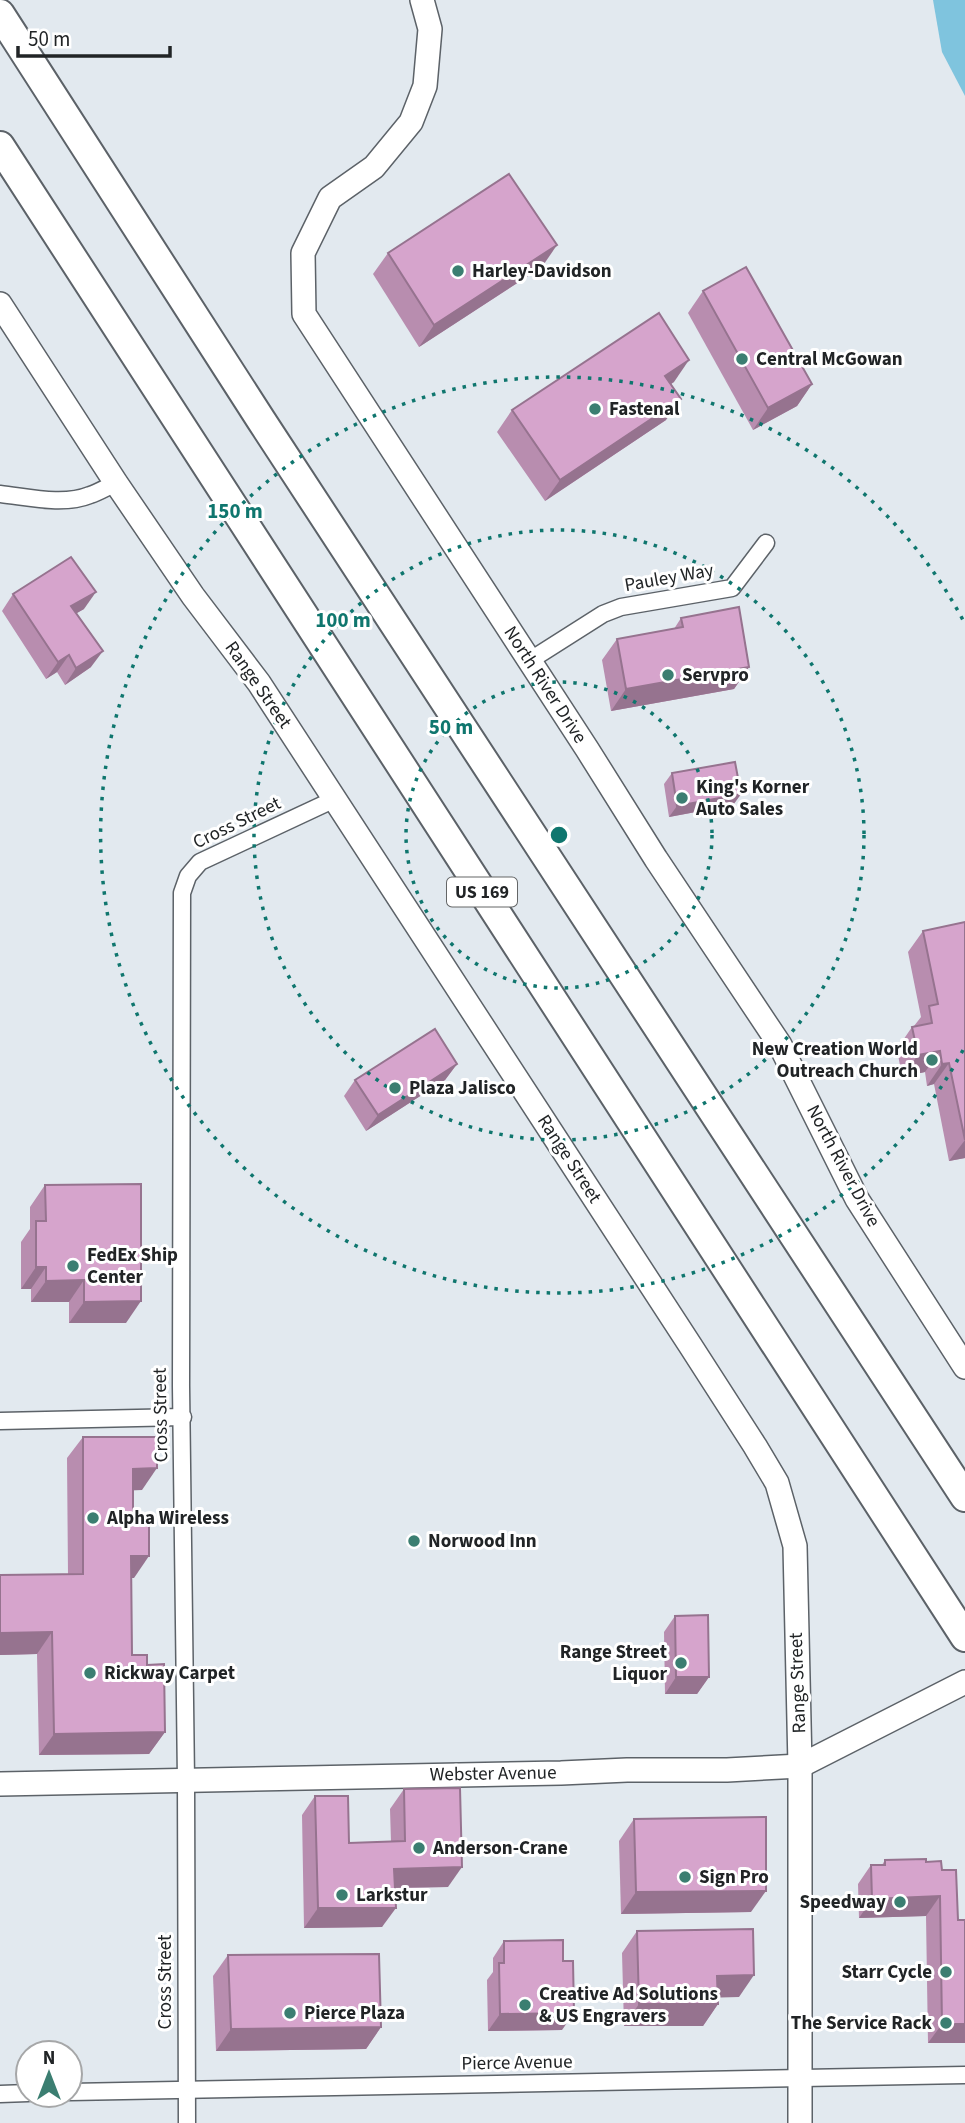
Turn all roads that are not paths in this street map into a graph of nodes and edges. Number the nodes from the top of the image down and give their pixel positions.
1 (422, 0) edge
2 (0, 14) edge
3 (0, 146) edge
4 (0, 304) edge
5 (116, 483) junction
6 (0, 494) edge
7 (766, 543) dead end
8 (529, 661) junction
9 (335, 799) junction
10 (965, 1367) edge
11 (183, 1417) junction
12 (0, 1421) edge
13 (965, 1497) edge
14 (965, 1637) edge
15 (965, 1682) edge
16 (800, 1766) junction
17 (186, 1780) junction
18 (0, 1784) edge
19 (965, 2075) edge
20 (801, 2078) junction
21 (186, 2090) junction
22 (84, 2092) edge
23 (187, 2123) edge
24 (800, 2123) edge

1 - 8 street, North River Drive
2 - 13 highway
3 - 14 highway, US 169
4 - 5 street, Range Street
5 - 6 street
5 - 9 street, Range Street
7 - 8 street, Pauley Way
8 - 10 street, North River Drive
9 - 11 street, Cross Street
9 - 16 street, Range Street
11 - 12 street
11 - 17 street, Cross Street
15 - 16 street, Webster Avenue
16 - 17 street, Webster Avenue
16 - 20 street, Range Street
17 - 18 street, Webster Avenue
17 - 21 street, Cross Street
19 - 20 street, Pierce Avenue
20 - 21 street, Pierce Avenue
20 - 24 street, Range Street
21 - 22 street, Pierce Avenue
21 - 23 street, Cross Street

